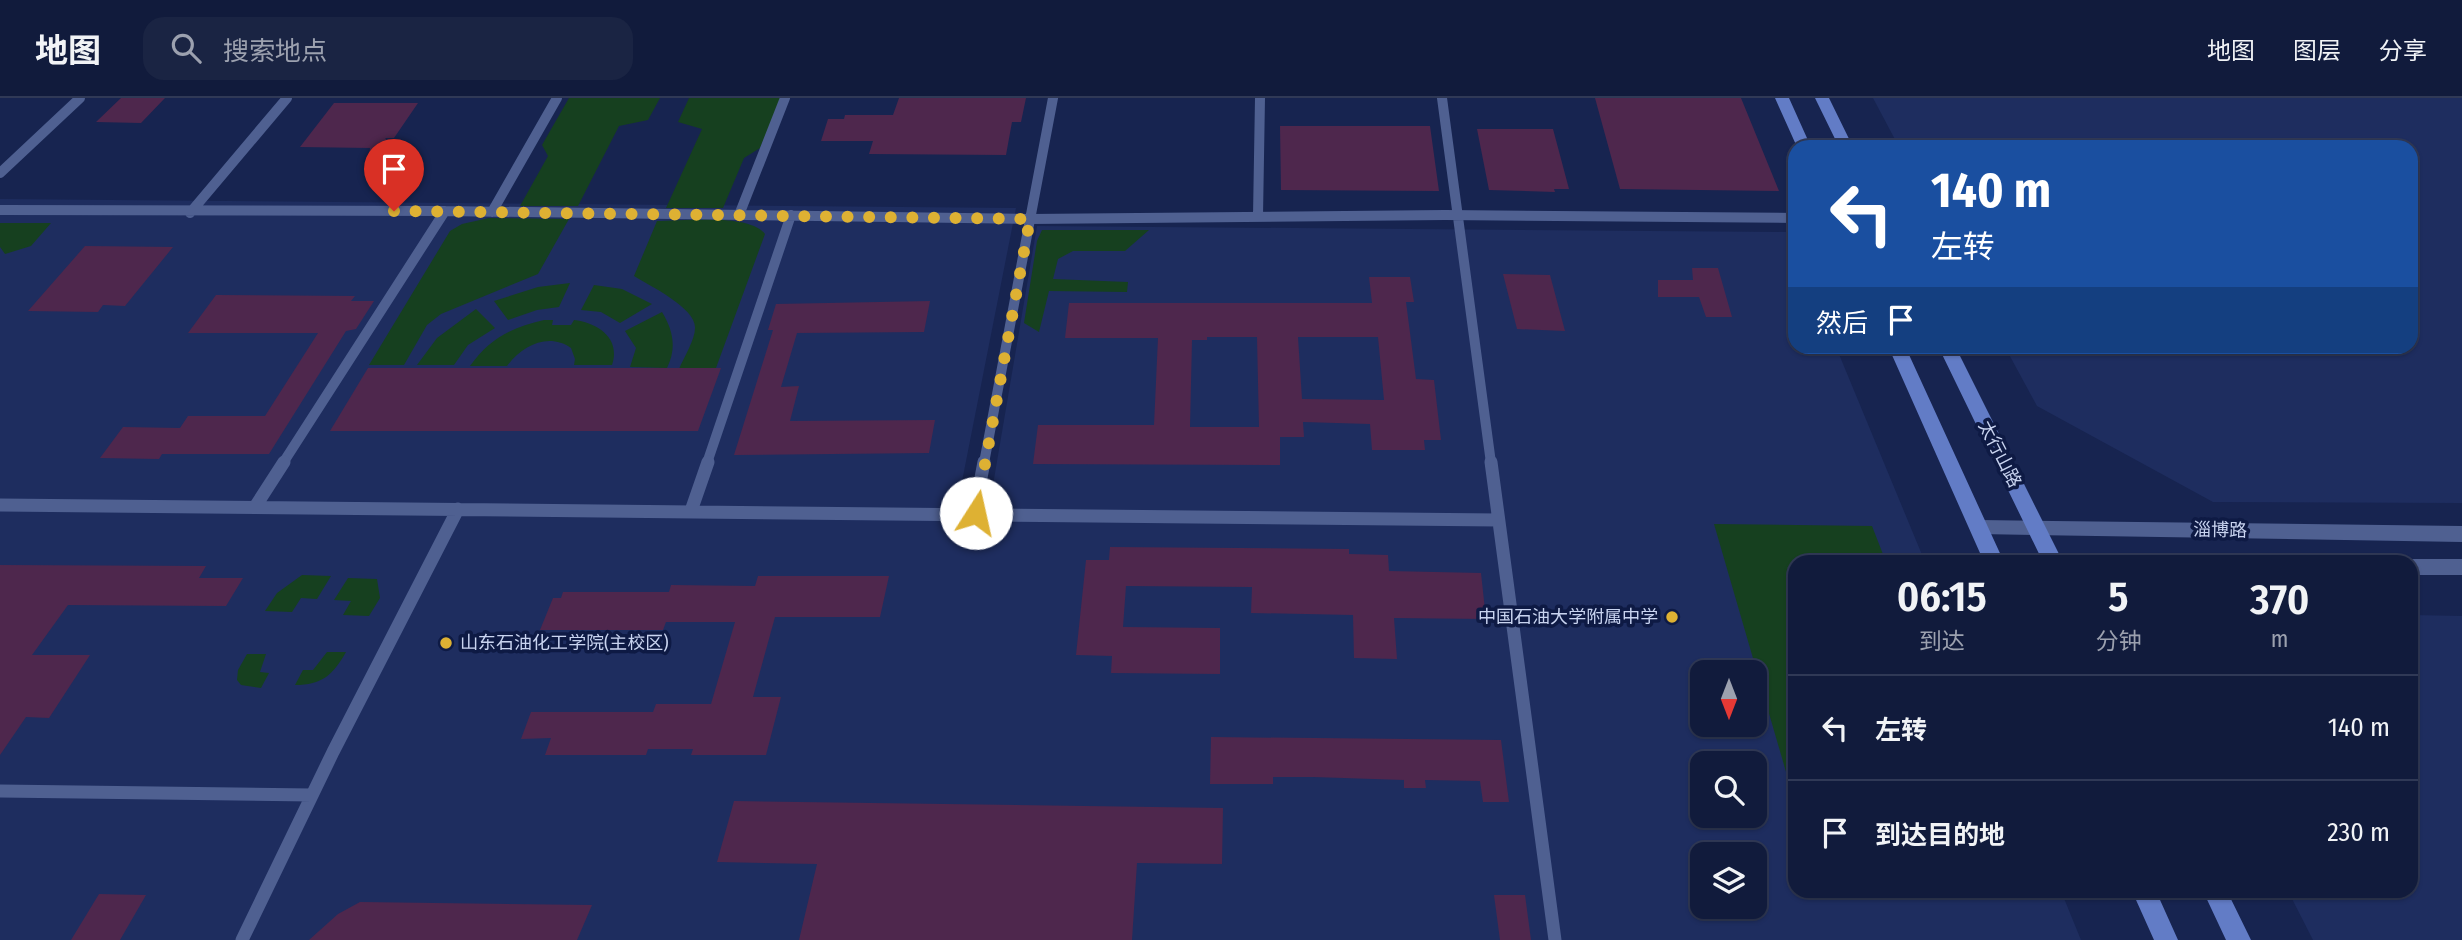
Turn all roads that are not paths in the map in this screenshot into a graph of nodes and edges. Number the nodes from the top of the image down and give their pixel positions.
1 (80, 98) edge
2 (287, 98) edge
3 (557, 98) edge
4 (785, 98) edge
5 (1054, 98) edge
6 (1260, 98) edge
7 (1443, 98) edge
8 (1782, 98) edge
9 (1822, 98) edge
10 (1801, 140) edge
11 (1843, 140) edge
12 (0, 173) edge
13 (0, 210) edge
14 (445, 211) junction
15 (492, 212) junction
16 (190, 213) junction
17 (739, 215) junction
18 (791, 215) junction
19 (1460, 215) junction
20 (1258, 216) junction
21 (1788, 218) edge
22 (1030, 219) junction
23 (1900, 354) edge
24 (1950, 354) edge
25 (0, 505) edge
26 (256, 507) junction
27 (458, 509) junction
28 (691, 511) junction
29 (975, 514) junction
30 (1498, 520) junction
31 (1979, 527) junction
32 (2037, 528) junction
33 (2462, 534) edge
34 (1991, 555) edge
35 (2050, 555) edge
36 (2418, 567) edge
37 (2462, 567) edge
38 (0, 791) edge
39 (312, 795) junction
40 (2147, 898) edge
41 (2218, 898) edge
42 (242, 940) edge
43 (1555, 940) edge
44 (2166, 940) edge
45 (2239, 940) edge

1 - 12 lane
2 - 16 lane
3 - 15 lane
4 - 17 lane
5 - 22 lane
6 - 20 lane
7 - 19 lane
8 - 10 main road
9 - 11 main road
13 - 16 lane
14 - 15 lane
14 - 16 lane
14 - 26 lane
15 - 17 lane
17 - 18 lane
18 - 22 lane
18 - 28 lane
19 - 20 lane
19 - 21 lane
19 - 30 lane
20 - 22 lane
22 - 29 lane
23 - 31 main road
24 - 32 main road, 太行山路
25 - 26 lane
26 - 27 lane
27 - 28 lane
27 - 39 lane
28 - 29 lane
29 - 30 lane
30 - 43 lane
31 - 32 main road, 淄博路
31 - 34 main road
32 - 33 main road, 淄博路
32 - 35 main road, 太行山路
36 - 37 main road
38 - 39 lane
39 - 42 lane
40 - 44 main road
41 - 45 main road

